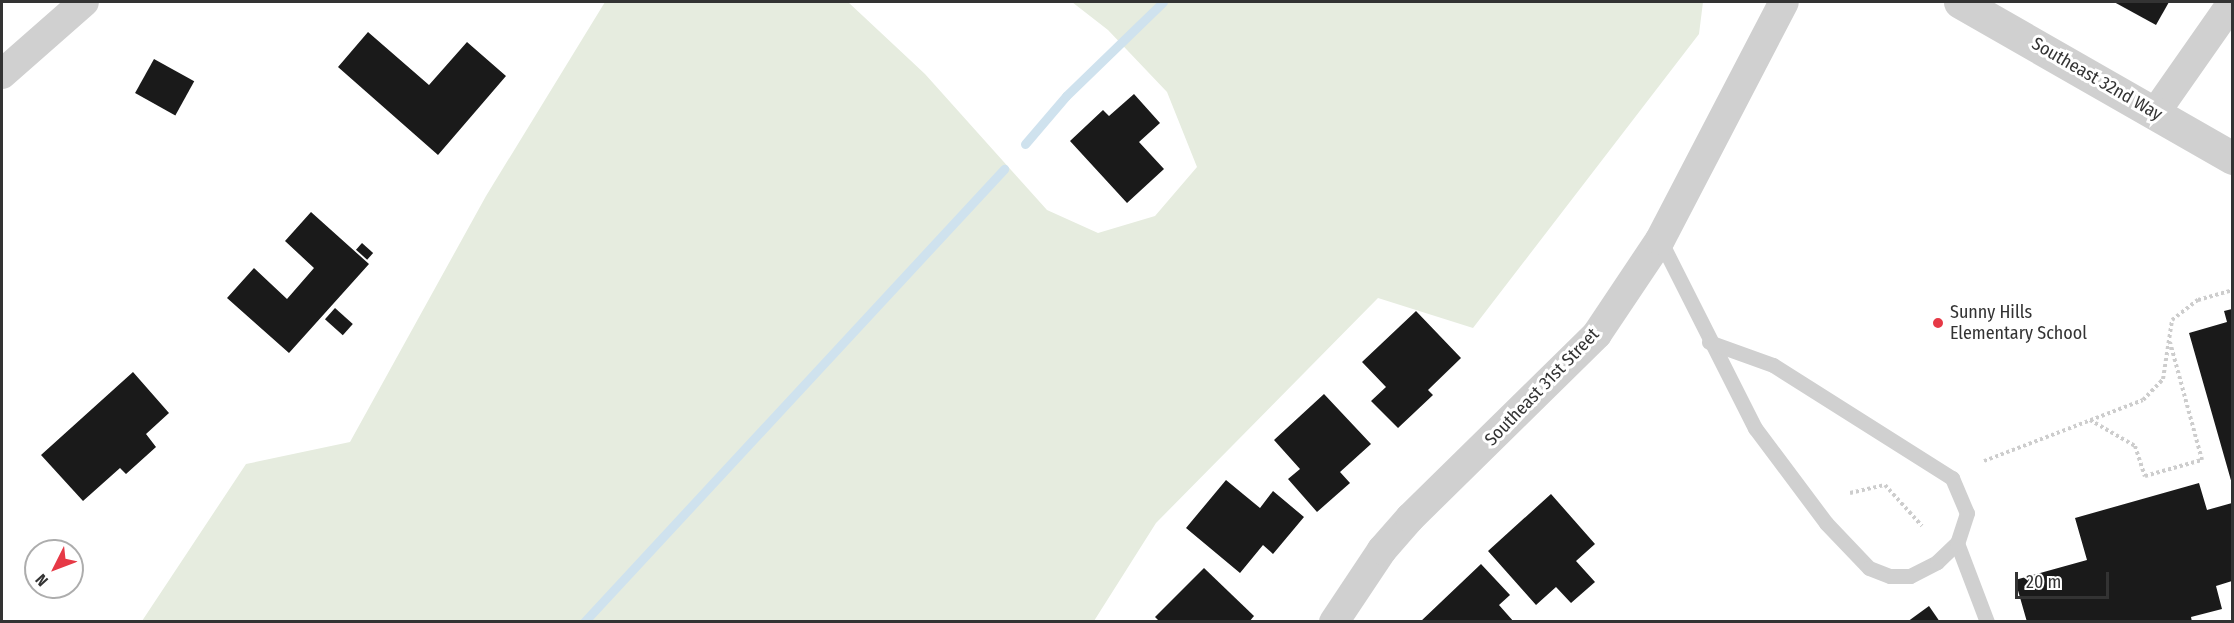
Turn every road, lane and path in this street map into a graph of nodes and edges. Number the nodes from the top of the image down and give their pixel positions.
1 (84, 2) edge
2 (1784, 2) edge
3 (1960, 2) edge
4 (2232, 3) edge
5 (2, 74) edge
6 (2155, 113) junction
7 (2232, 158) edge
8 (1660, 240) junction
9 (2232, 290) edge
10 (2169, 339) junction
11 (1709, 342) junction
12 (2090, 420) junction
13 (1984, 461) dead end
14 (1850, 493) dead end
15 (1922, 526) dead end
16 (1958, 543) junction
17 (1334, 621) edge
18 (1987, 621) edge

1 - 5 street
2 - 8 street, Southeast 31st Street
3 - 6 street, Southeast 32nd Way
4 - 6 street
6 - 7 street, Southeast 32nd Way
8 - 11 lane
8 - 17 street, Southeast 31st Street
9 - 10 path
10 - 12 path
10 - 12 path
11 - 16 lane
11 - 16 lane
12 - 13 path
14 - 15 path
16 - 18 lane

